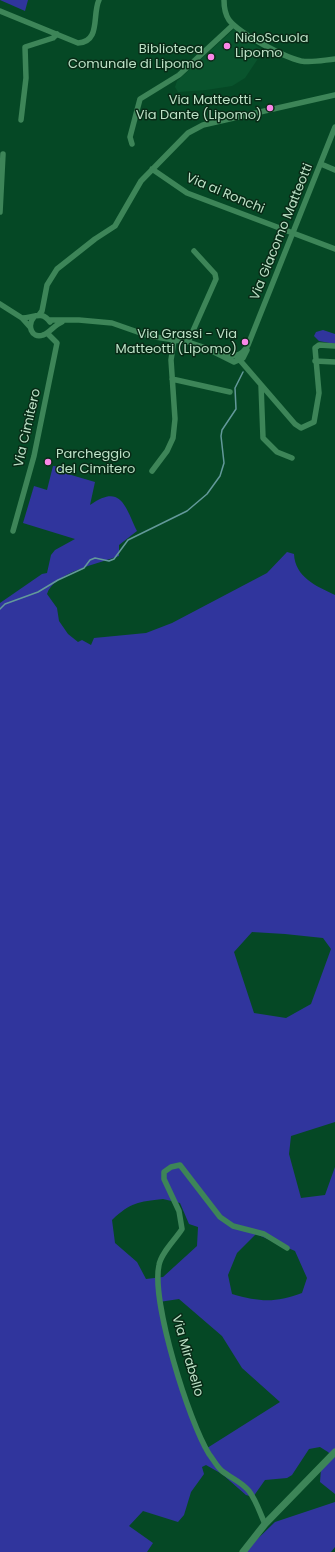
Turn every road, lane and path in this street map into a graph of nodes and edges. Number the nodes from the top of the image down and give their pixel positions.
1 (99, 0) edge
2 (224, 0) edge
3 (0, 11) edge
4 (233, 25) junction
5 (57, 34) junction
6 (335, 59) edge
7 (335, 95) edge
8 (21, 120) dead end
9 (335, 127) edge
10 (132, 144) dead end
11 (3, 154) dead end
12 (320, 164) junction
13 (152, 169) junction
14 (335, 170) edge
15 (0, 212) edge
16 (293, 233) junction
17 (335, 249) edge
18 (194, 251) dead end
19 (0, 304) edge
20 (40, 314) junction
21 (22, 318) junction
22 (49, 320) junction
23 (70, 320) junction
24 (30, 327) junction
25 (48, 332) junction
26 (174, 340) junction
27 (188, 342) junction
28 (335, 346) edge
29 (238, 358) junction
30 (315, 361) junction
31 (335, 362) edge
32 (172, 379) junction
33 (261, 385) junction
34 (230, 392) dead end
35 (292, 458) dead end
36 (152, 471) dead end
37 (13, 531) dead end
38 (287, 1248) dead end
39 (335, 1452) edge
40 (265, 1524) junction
41 (243, 1552) edge

1 - 5 street
2 - 4 street
3 - 5 street
4 - 6 street
4 - 10 street
5 - 8 street
7 - 13 street
9 - 12 street, Via Giacomo Matteotti
11 - 15 street
12 - 14 street
12 - 16 street, Via Giacomo Matteotti
13 - 16 street, Via ai Ronchi
13 - 20 street
16 - 17 street, Via ai Ronchi
16 - 29 street, Via Giacomo Matteotti
18 - 27 street
19 - 21 street
20 - 21 street
20 - 22 street
20 - 24 street
21 - 24 street
22 - 23 street
22 - 25 street
23 - 25 street
23 - 26 street
24 - 25 street
25 - 37 street, Via Cimitero
26 - 27 street
26 - 32 street
27 - 29 street
28 - 30 street
29 - 33 street
30 - 31 street
30 - 33 street
32 - 34 street
32 - 36 street
33 - 35 street
38 - 40 street, Via Mirabello
39 - 40 street
40 - 41 street

